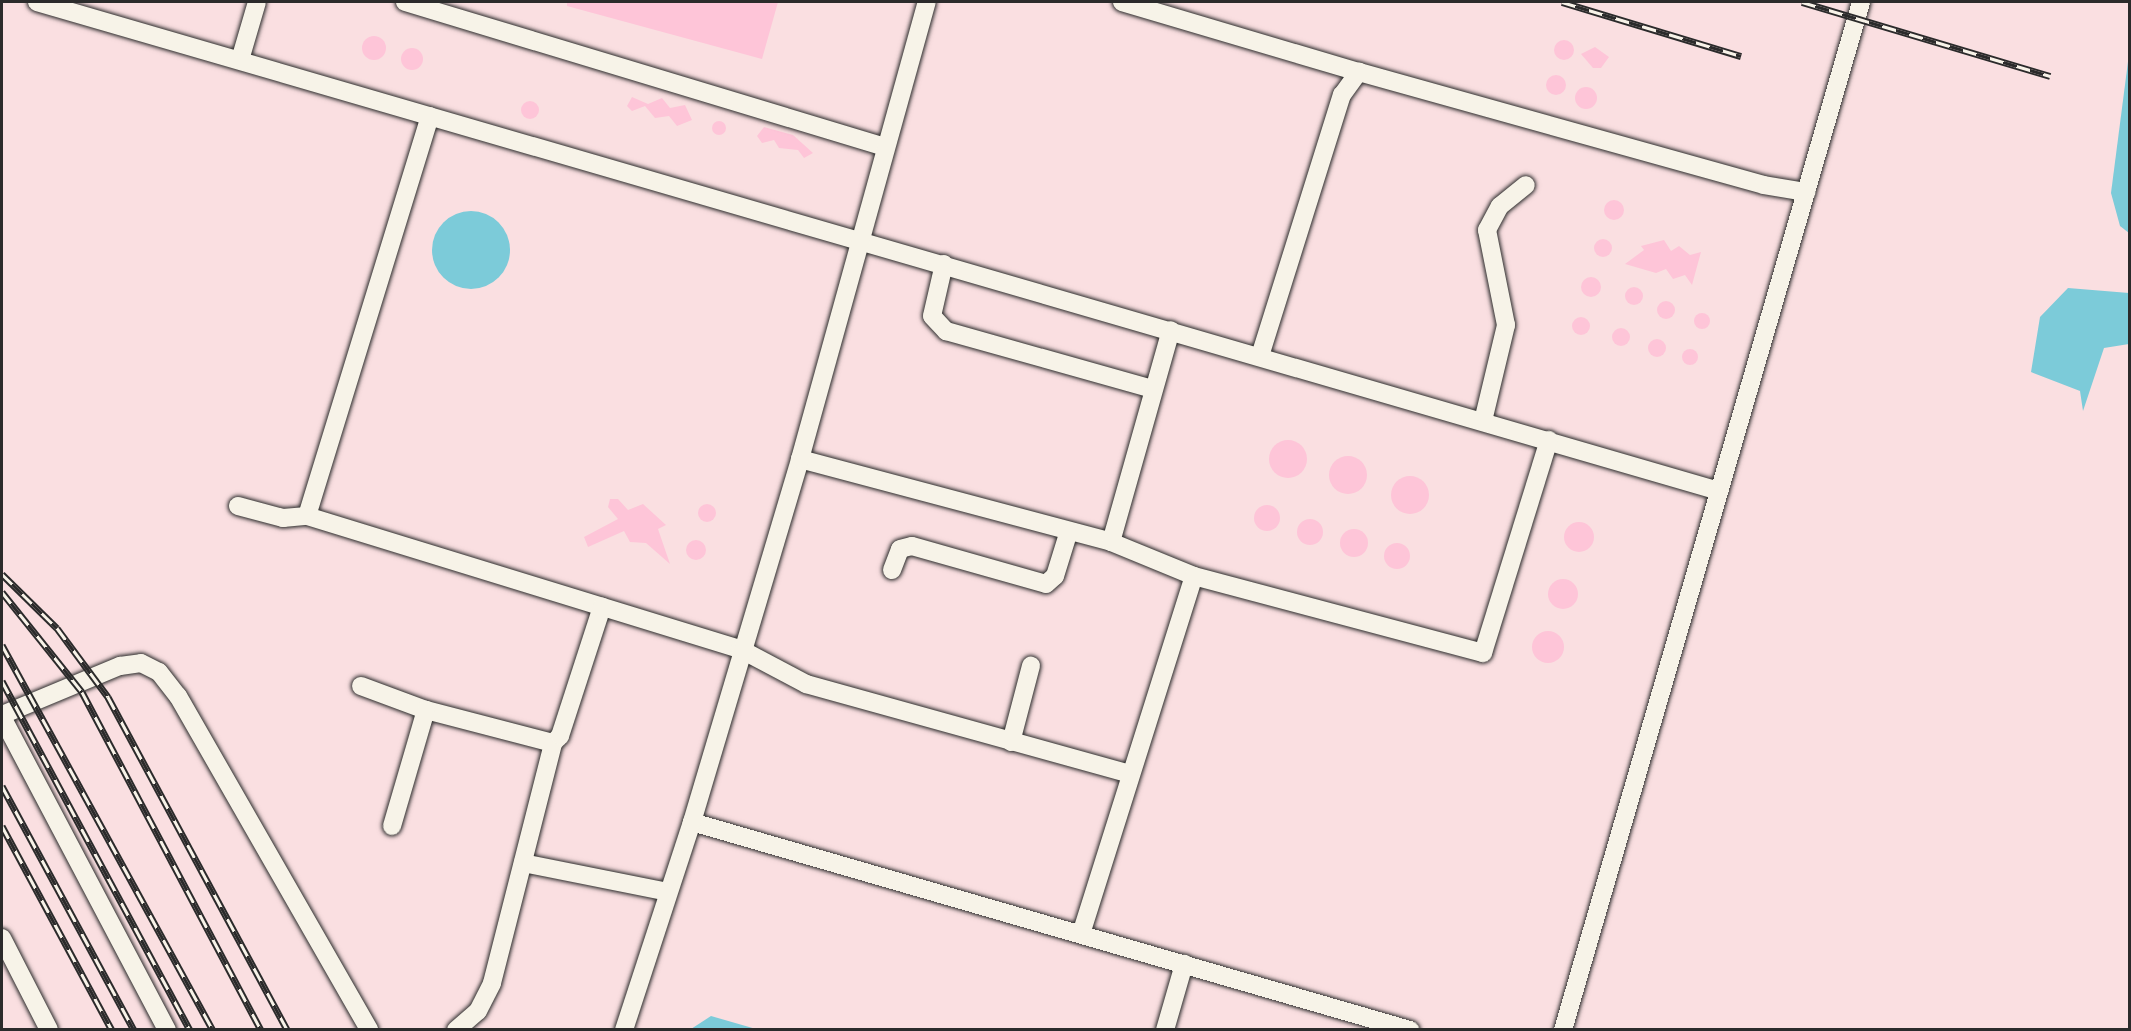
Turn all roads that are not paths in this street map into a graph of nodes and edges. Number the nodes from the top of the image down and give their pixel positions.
1 (37, 2) edge
2 (257, 2) edge
3 (405, 2) edge
4 (927, 2) edge
5 (1122, 2) edge
6 (1861, 2) edge
7 (437, 6) edge
8 (240, 60) junction
9 (1359, 72) junction
10 (430, 116) junction
11 (885, 147) junction
12 (1526, 185) dead end
13 (1806, 192) junction
14 (859, 240) junction
15 (944, 264) junction
16 (1171, 330) junction
17 (1260, 356) junction
18 (1153, 389) junction
19 (1483, 421) junction
20 (1549, 440) junction
21 (800, 459) junction
22 (1719, 491) junction
23 (238, 506) dead end
24 (307, 516) junction
25 (1068, 534) junction
26 (1111, 542) junction
27 (892, 570) dead end
28 (1194, 576) junction
29 (602, 607) junction
30 (740, 649) junction
31 (1031, 666) dead end
32 (361, 686) dead end
33 (426, 710) junction
34 (2, 716) edge
35 (1011, 742) junction
36 (553, 743) junction
37 (1131, 774) junction
38 (692, 822) junction
39 (392, 826) dead end
40 (523, 862) junction
41 (668, 892) junction
42 (1081, 934) junction
43 (2, 938) edge
44 (1184, 964) junction
45 (49, 1029) edge
46 (167, 1029) edge
47 (369, 1029) edge
48 (456, 1029) edge
49 (624, 1029) edge
50 (1165, 1029) edge
51 (1410, 1029) edge
52 (1563, 1029) edge

1 - 8 lane
2 - 8 lane
3 - 7 lane
4 - 11 lane
5 - 9 lane
6 - 13 lane
7 - 11 lane
8 - 10 lane
9 - 13 lane
9 - 17 lane
10 - 14 lane
10 - 24 lane
11 - 14 lane
12 - 19 lane
13 - 22 lane
14 - 15 lane
14 - 21 lane
15 - 16 lane
15 - 18 lane
16 - 17 lane
16 - 18 lane
17 - 19 lane
18 - 26 lane
19 - 20 lane
20 - 22 lane
20 - 28 lane
21 - 25 lane
21 - 30 lane
22 - 52 lane
23 - 24 lane
24 - 29 lane
25 - 26 lane
25 - 27 lane
26 - 28 lane
28 - 37 lane
29 - 30 lane
29 - 36 lane
30 - 35 lane
30 - 38 lane
31 - 35 lane
32 - 33 lane
33 - 36 lane
33 - 39 lane
34 - 46 lane
34 - 47 lane
35 - 37 lane
36 - 40 lane
37 - 42 lane
38 - 41 lane
38 - 42 lane
40 - 41 lane
40 - 48 lane
41 - 49 lane
42 - 44 lane
43 - 45 lane
44 - 50 lane
44 - 51 lane

